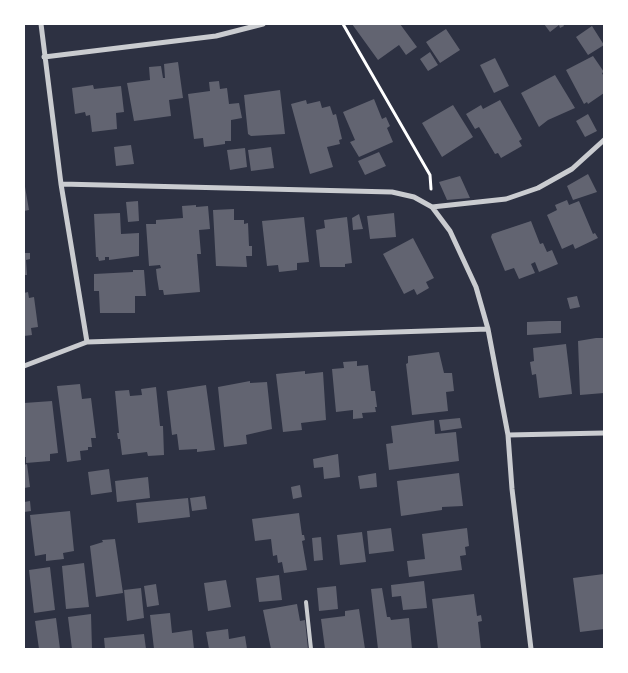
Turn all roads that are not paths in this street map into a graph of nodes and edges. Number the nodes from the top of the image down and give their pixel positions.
1 (41, 24) edge
2 (263, 24) edge
3 (44, 56) junction
4 (604, 140) edge
5 (61, 184) junction
6 (432, 207) junction
7 (488, 329) junction
8 (87, 342) junction
9 (24, 366) edge
10 (604, 433) edge
11 (508, 435) junction
12 (306, 602) dead end
13 (311, 649) edge
14 (531, 649) edge

1 - 3 street
2 - 3 street
3 - 5 street
4 - 6 street
5 - 6 street
5 - 8 street
6 - 7 street
7 - 8 street
7 - 11 street
8 - 9 street
10 - 11 street
11 - 14 street
12 - 13 lane

